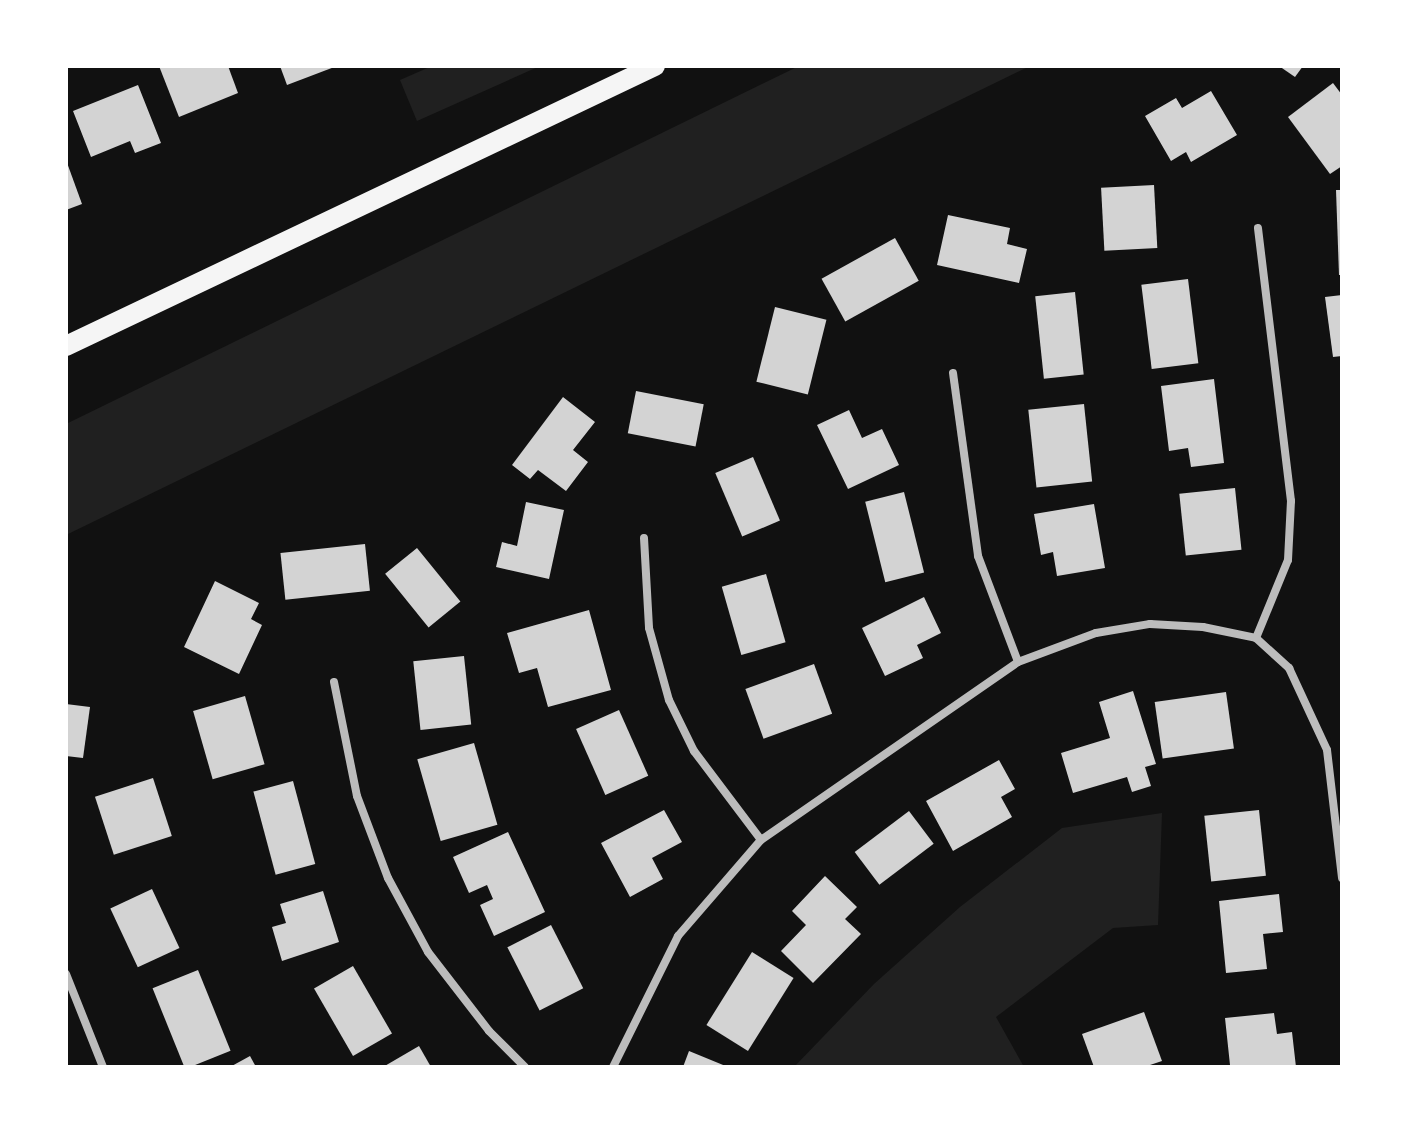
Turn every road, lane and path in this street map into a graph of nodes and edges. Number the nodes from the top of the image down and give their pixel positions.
1 (655, 66) edge
2 (1258, 228) dead end
3 (66, 346) edge
4 (953, 373) dead end
5 (644, 538) dead end
6 (1256, 638) junction
7 (1018, 662) junction
8 (334, 682) dead end
9 (761, 840) junction
10 (1342, 878) edge
11 (66, 974) edge
12 (103, 1067) edge
13 (525, 1067) edge
14 (613, 1067) edge

1 - 3 main road
2 - 6 street
4 - 7 street
5 - 9 street
6 - 7 street
6 - 10 street
7 - 9 street
8 - 13 street
9 - 14 street
11 - 12 street

